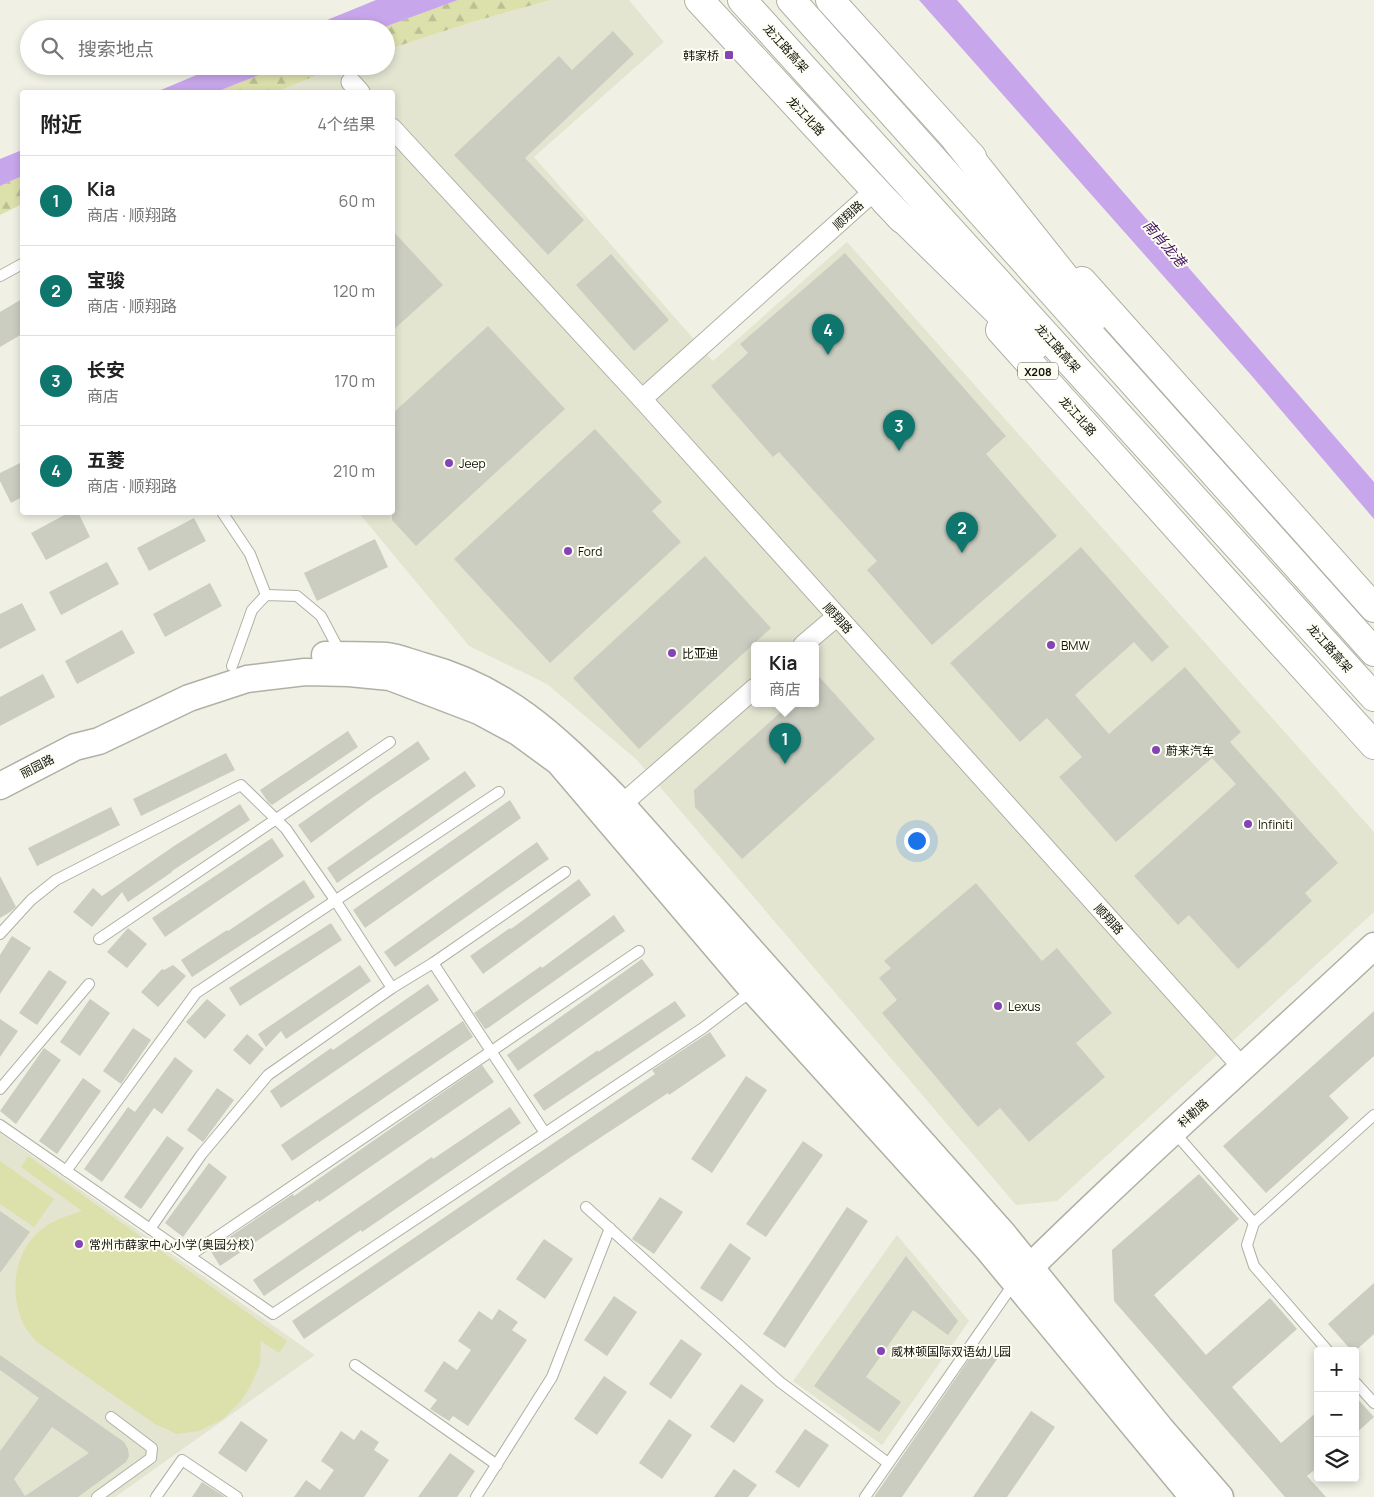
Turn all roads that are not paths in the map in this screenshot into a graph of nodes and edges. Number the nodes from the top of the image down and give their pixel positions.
1 (700, 0) edge
2 (742, 0) edge
3 (791, 0) edge
4 (830, 0) edge
5 (395, 131) edge
6 (956, 140) junction
7 (880, 196) junction
8 (20, 265) edge
9 (0, 276) edge
10 (642, 399) junction
11 (224, 515) edge
12 (1272, 539) junction
13 (1248, 558) junction
14 (266, 595) junction
15 (1374, 608) edge
16 (836, 617) junction
17 (807, 642) edge
18 (1374, 652) edge
19 (341, 655) junction
20 (232, 666) junction
21 (751, 691) edge
22 (1374, 697) edge
23 (390, 742) dead end
24 (1374, 745) edge
25 (75, 747) junction
26 (0, 786) edge
27 (499, 792) dead end
28 (621, 805) junction
29 (276, 819) junction
30 (565, 872) dead end
31 (336, 900) junction
32 (0, 934) edge
33 (99, 939) dead end
34 (1374, 946) edge
35 (638, 951) dead end
36 (433, 963) junction
37 (89, 984) dead end
38 (392, 988) junction
39 (753, 990) junction
40 (491, 1051) junction
41 (1244, 1068) junction
42 (0, 1089) edge
43 (1374, 1115) edge
44 (0, 1125) edge
45 (1173, 1130) junction
46 (545, 1133) junction
47 (66, 1171) junction
48 (586, 1206) dead end
49 (1254, 1224) junction
50 (610, 1228) junction
51 (150, 1229) junction
52 (190, 1256) junction
53 (1022, 1275) junction
54 (1325, 1347) edge
55 (355, 1365) dead end
56 (1359, 1386) edge
57 (1374, 1403) edge
58 (111, 1418) dead end
59 (888, 1463) junction
60 (496, 1464) junction
61 (97, 1497) edge
62 (156, 1497) edge
63 (237, 1497) edge
64 (476, 1497) edge
65 (865, 1497) edge
66 (1193, 1497) edge
67 (1220, 1497) edge

1 - 7 main road, 龙江北路 / X208
2 - 13 main road, 龙江路高架
3 - 12 main road
4 - 6 main road
5 - 10 street
6 - 12 main road
6 - 15 main road
7 - 10 street, 顺翔路
7 - 13 main road
7 - 24 main road, 龙江北路 / X208
8 - 9 lane
10 - 16 street, 顺翔路
11 - 14 lane
12 - 18 main road
13 - 22 main road, 龙江路高架
14 - 19 lane
14 - 20 lane
16 - 17 street
16 - 41 street, 顺翔路
19 - 20 street
19 - 28 street
20 - 25 street
21 - 28 street
23 - 29 lane
25 - 26 street, 丽园路
25 - 39 street
27 - 31 lane
28 - 53 street
29 - 31 lane
29 - 32 lane
29 - 33 lane
30 - 36 lane
31 - 38 lane
31 - 47 lane
34 - 41 street, 科勒路
35 - 40 lane
36 - 38 lane
36 - 40 lane
37 - 42 lane
38 - 51 lane
39 - 46 lane
39 - 53 street
40 - 46 lane
40 - 52 lane
41 - 45 street, 科勒路
43 - 49 lane
44 - 47 lane
45 - 49 lane
45 - 53 street, 科勒路
46 - 52 lane
47 - 51 lane
48 - 50 lane
49 - 54 lane
50 - 59 lane
50 - 60 lane
51 - 52 lane
53 - 59 lane
53 - 66 street
53 - 67 street
55 - 60 lane
56 - 57 lane
58 - 61 lane
59 - 65 lane
60 - 64 lane
62 - 63 lane

